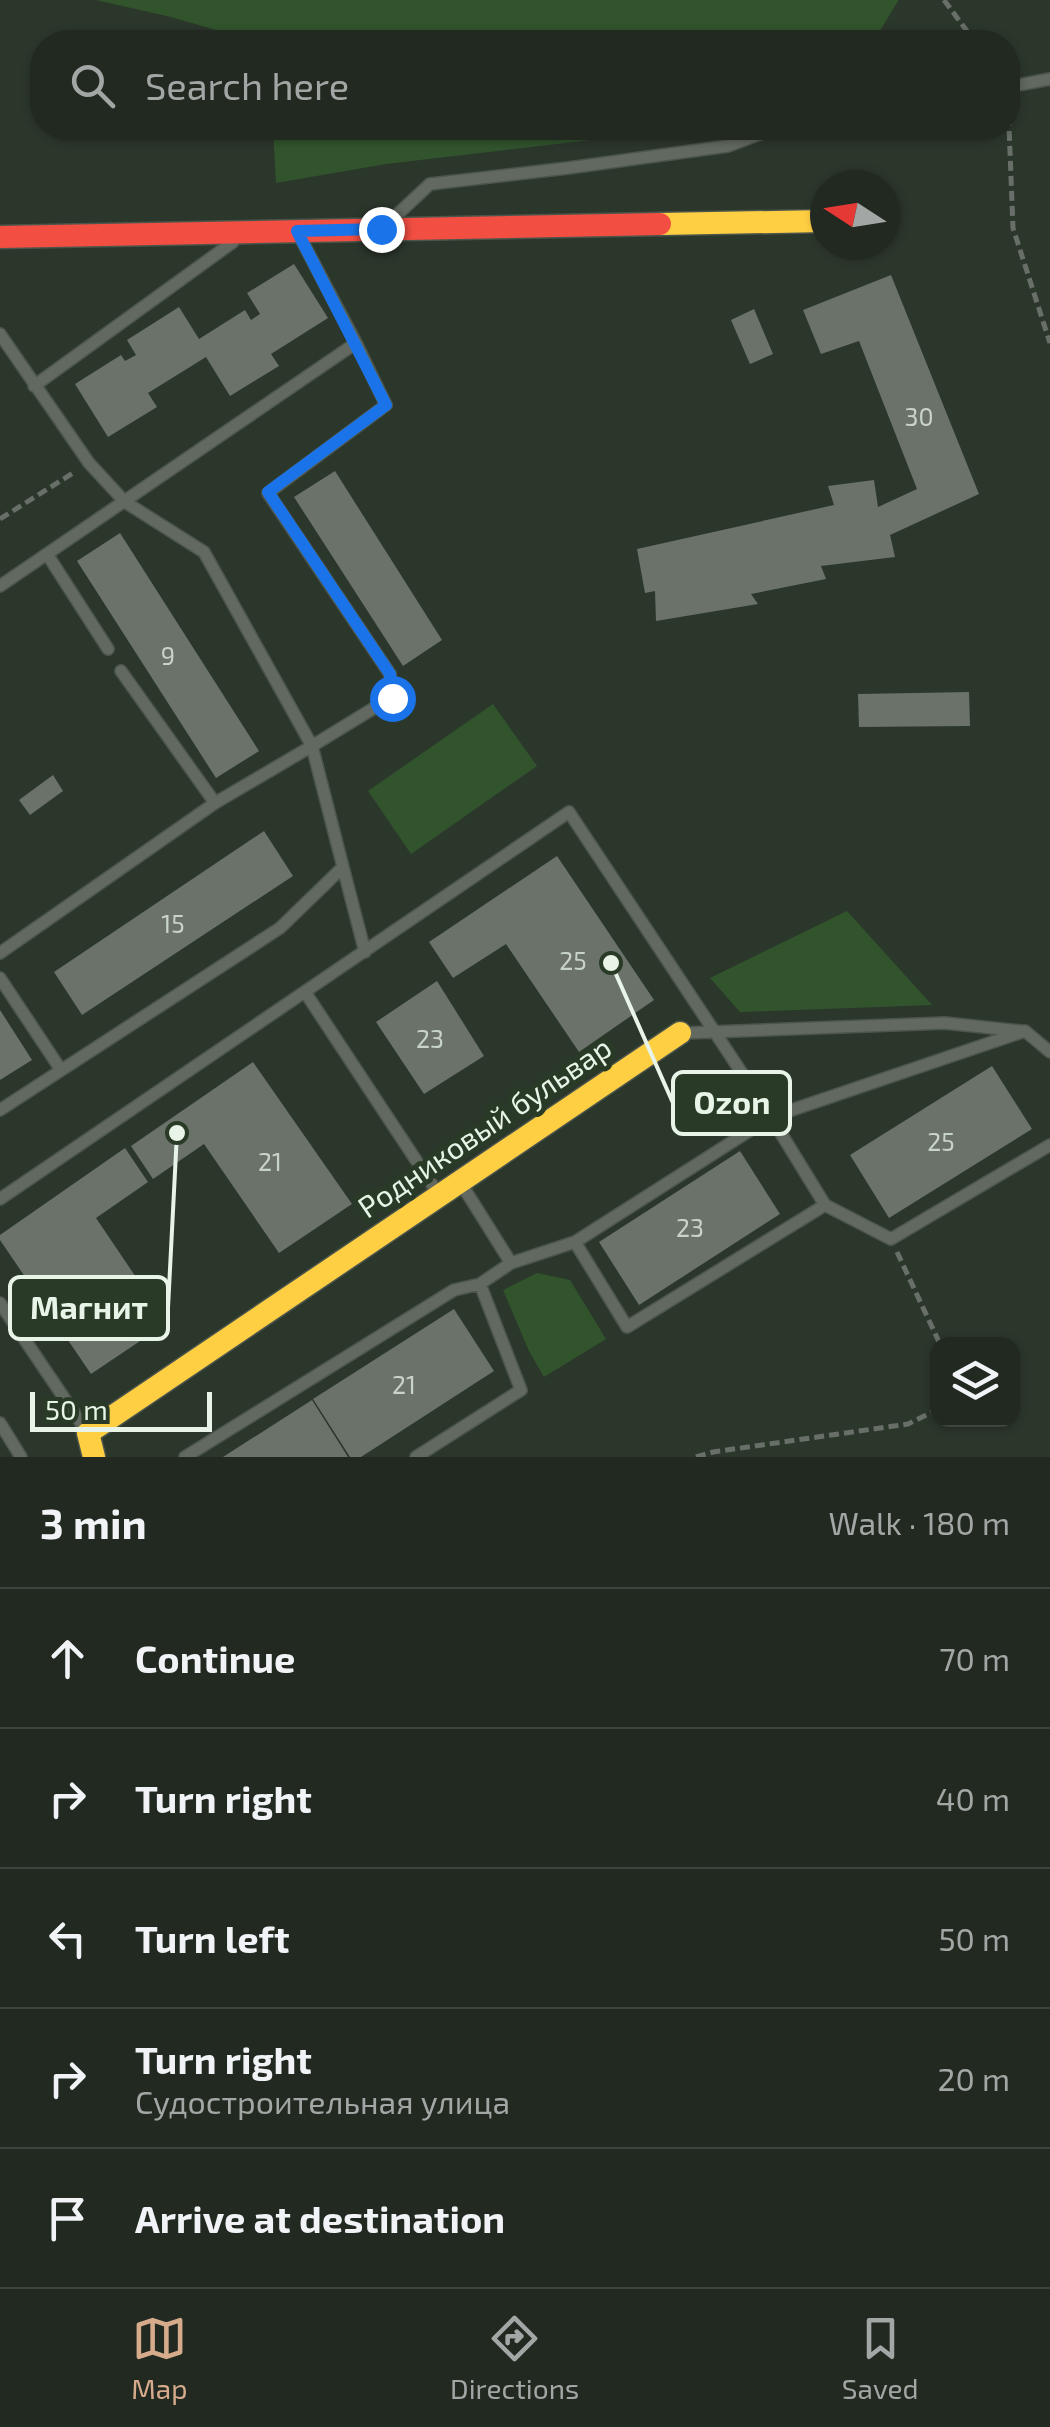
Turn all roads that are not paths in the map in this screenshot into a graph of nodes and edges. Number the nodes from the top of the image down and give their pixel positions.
1 (1050, 79) edge
2 (1020, 85) edge
3 (744, 140) edge
4 (810, 220) edge
5 (381, 229) junction
6 (297, 231) junction
7 (246, 232) junction
8 (0, 237) edge
9 (0, 334) edge
10 (356, 342) junction
11 (34, 386) junction
12 (126, 502) junction
13 (47, 554) junction
14 (0, 586) edge
15 (108, 649) dead end
16 (121, 671) dead end
17 (312, 746) junction
18 (215, 804) junction
19 (343, 867) junction
20 (365, 952) junction
21 (0, 953) edge
22 (0, 978) edge
23 (306, 992) junction
24 (1025, 1031) junction
25 (713, 1032) junction
26 (680, 1033) joint
27 (1049, 1050) edge
28 (61, 1070) junction
29 (0, 1110) edge
30 (770, 1117) junction
31 (1050, 1144) edge
32 (460, 1181) junction
33 (439, 1196) junction
34 (0, 1199) edge
35 (824, 1205) junction
36 (575, 1242) junction
37 (511, 1263) junction
38 (480, 1284) junction
39 (0, 1303) edge
40 (0, 1423) edge
41 (88, 1433) junction
42 (21, 1457) edge
43 (94, 1457) edge
44 (185, 1457) edge
45 (416, 1457) edge

1 - 2 lane
3 - 5 lane
4 - 5 street
5 - 6 street
6 - 7 street
6 - 10 lane
7 - 8 street
7 - 11 lane
9 - 11 lane
10 - 12 lane
10 - 17 lane
11 - 12 lane
12 - 13 lane
12 - 17 lane
13 - 14 lane
13 - 15 lane
16 - 18 lane
17 - 18 lane
17 - 19 lane
18 - 21 lane
19 - 20 lane
19 - 28 lane
20 - 23 lane
20 - 25 lane
22 - 28 lane
23 - 33 lane
23 - 34 lane
24 - 25 lane, Родниковый бульвар
24 - 27 lane
24 - 30 lane
25 - 26 lane, Родниковый бульвар
25 - 30 lane
26 - 32 street, Родниковый бульвар
28 - 29 lane
30 - 35 lane
30 - 36 lane
31 - 35 lane
32 - 33 street, Родниковый бульвар
32 - 37 lane
33 - 41 street, Родниковый бульвар
35 - 36 lane
36 - 37 lane
37 - 38 lane
38 - 44 lane
38 - 45 lane
39 - 41 lane
40 - 42 lane
41 - 43 street

